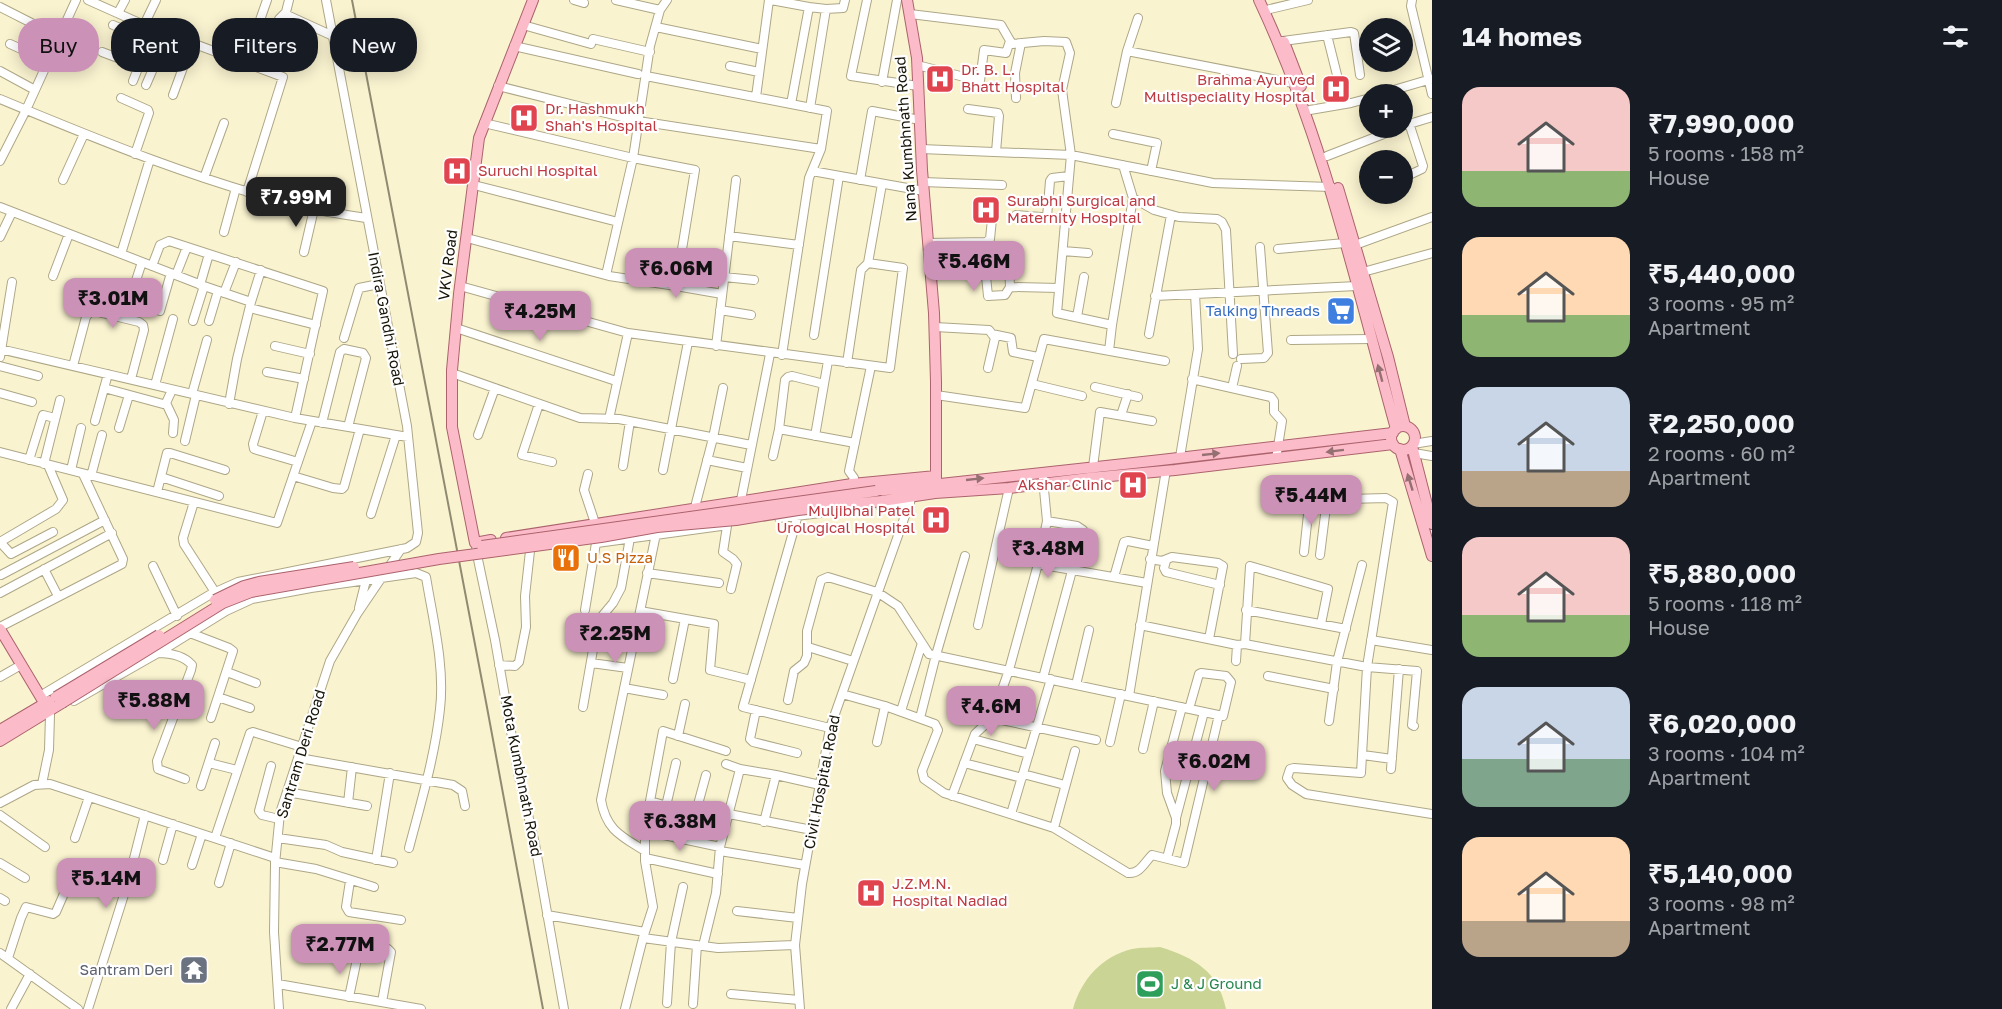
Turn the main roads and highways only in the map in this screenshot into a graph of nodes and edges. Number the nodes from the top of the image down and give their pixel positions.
1 (533, 0) edge
2 (907, 0) edge
3 (1259, 0) edge
4 (1268, 5) edge
5 (1350, 244) junction
6 (1397, 436) junction
7 (1413, 445) junction
8 (936, 484) junction
9 (1432, 524) edge
10 (1432, 556) edge
11 (0, 628) edge
12 (59, 700) junction
13 (46, 707) junction
14 (0, 730) edge
15 (0, 741) edge

1 - 8 main road, VKV Road
2 - 8 main road, Nana Kumbhnath Road
3 - 5 main road
4 - 5 main road
6 -> 5 main road
5 - 6 main road
6 - 7 main road
6 - 7 main road
8 -> 6 main road
6 -> 8 main road
10 -> 6 main road
7 - 9 main road
8 - 12 main road, bridge
8 - 12 main road, bridge
11 - 13 main road
12 - 13 main road
13 - 14 main road
13 - 15 main road

